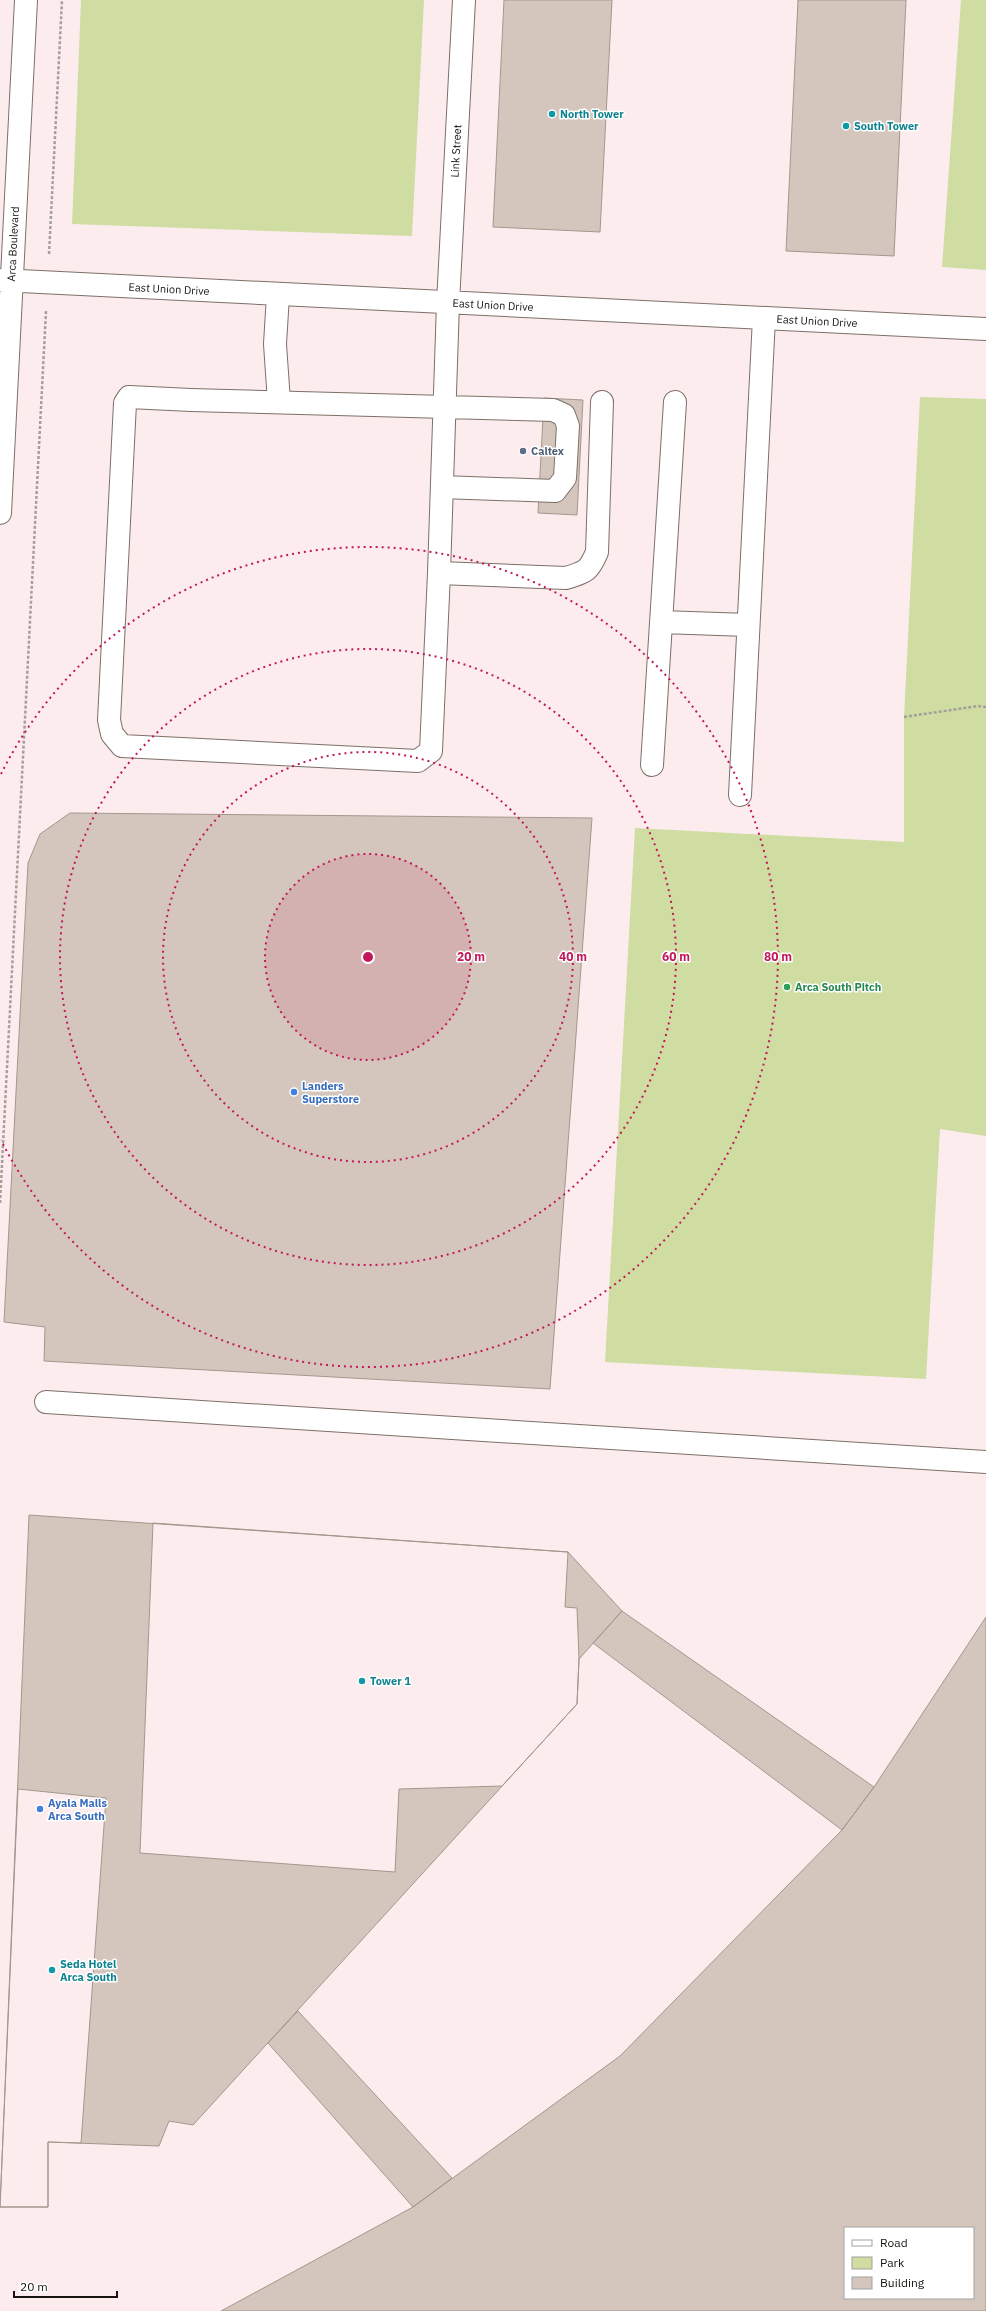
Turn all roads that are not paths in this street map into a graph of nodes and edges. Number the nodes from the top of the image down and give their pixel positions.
1 (26, 0) edge
2 (464, 0) edge
3 (5, 281) edge
4 (278, 295) junction
5 (448, 303) junction
6 (764, 318) junction
7 (986, 329) edge
8 (279, 402) junction
9 (602, 402) dead end
10 (675, 402) dead end
11 (444, 408) junction
12 (442, 487) junction
13 (0, 513) edge
14 (439, 572) junction
15 (661, 622) junction
16 (748, 625) junction
17 (652, 765) dead end
18 (740, 795) dead end
19 (46, 1402) dead end
20 (986, 1462) edge

1 - 3 street, Arca Boulevard
2 - 5 street, Link Street
3 - 4 street, East Union Drive
3 - 13 street, Arca Boulevard
4 - 5 street, East Union Drive
4 - 8 street
5 - 6 street, East Union Drive
5 - 11 street, Link Street
6 - 7 street, East Union Drive
6 - 16 street
8 - 11 street, Link Street
8 - 14 street, Link Street
9 - 14 street
10 - 15 street
11 - 12 street, Link Street
11 - 12 street, Link Street
12 - 14 street, Link Street
15 - 16 street
15 - 17 street
16 - 18 street
19 - 20 street

